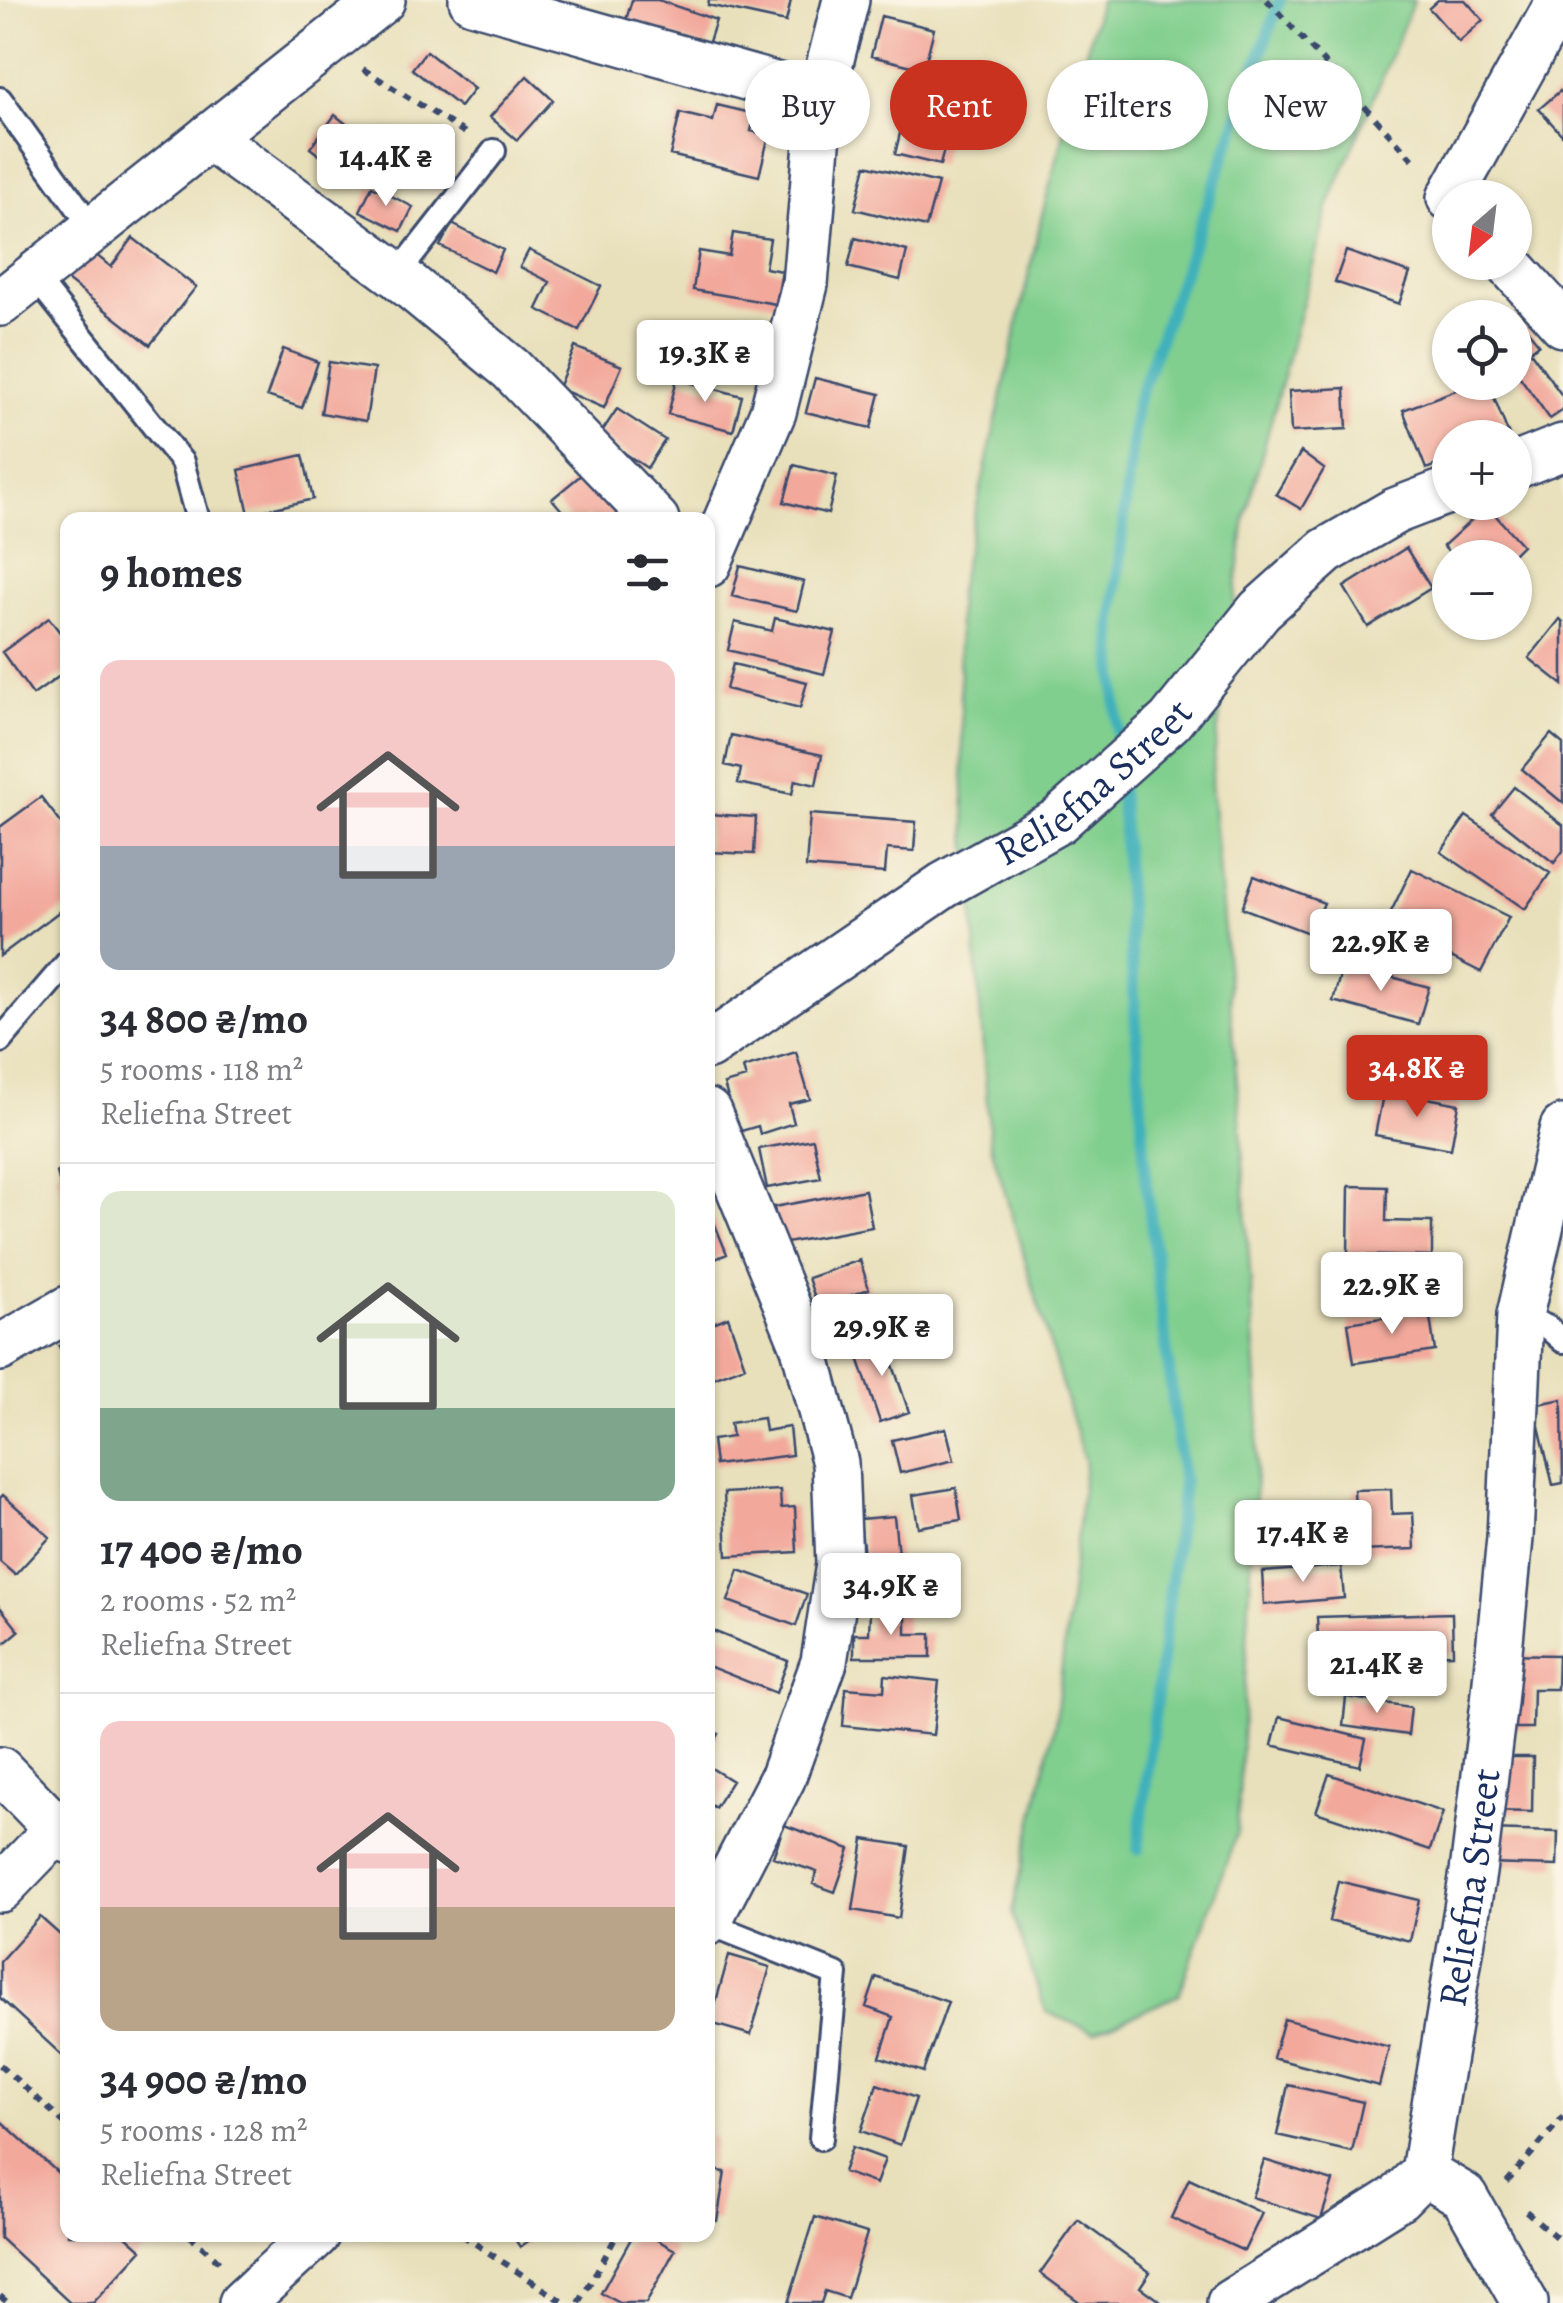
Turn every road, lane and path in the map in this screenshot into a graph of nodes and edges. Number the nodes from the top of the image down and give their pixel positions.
1 (382, 0) edge
2 (472, 0) edge
3 (846, 0) edge
4 (1267, 0) edge
5 (1560, 0) edge
6 (325, 45) junction
7 (831, 60) edge
8 (745, 77) edge
9 (0, 99) edge
10 (209, 137) junction
11 (494, 150) joint
12 (817, 150) edge
13 (1432, 180) edge
14 (1461, 180) edge
15 (93, 229) junction
16 (397, 275) junction
17 (1523, 280) edge
18 (17, 290) edge
19 (1563, 324) edge
20 (1563, 447) edge
21 (1532, 459) edge
22 (1432, 497) edge
23 (196, 512) edge
24 (648, 512) edge
25 (715, 548) edge
26 (60, 971) edge
27 (0, 1041) edge
28 (715, 1041) edge
29 (1563, 1128) edge
30 (715, 1129) edge
31 (60, 1314) edge
32 (1520, 1315) junction
33 (1563, 1341) edge
34 (0, 1348) edge
35 (0, 1770) edge
36 (60, 1833) edge
37 (60, 1837) edge
38 (0, 1888) edge
39 (715, 1908) edge
40 (715, 1925) edge
41 (0, 2065) edge
42 (1563, 2117) edge
43 (60, 2119) edge
44 (822, 2138) dead end
45 (1424, 2172) junction
46 (1500, 2189) dead end
47 (1513, 2200) dead end
48 (308, 2242) edge
49 (473, 2242) edge
50 (613, 2242) edge
51 (1563, 2242) edge
52 (0, 2296) edge
53 (8, 2303) edge
54 (242, 2303) edge
55 (565, 2303) edge
56 (579, 2303) edge
57 (1230, 2303) edge
58 (1525, 2303) edge

1 - 6 street
2 - 8 street
3 - 7 street
4 - 13 path
5 - 14 street
6 - 10 street
6 - 11 path
9 - 15 lane
10 - 15 street
10 - 16 street
11 - 16 lane
12 - 25 street
15 - 18 street
16 - 24 street
17 - 19 street
18 - 23 lane
20 - 21 street
22 - 28 street, Reliefna Street
26 - 27 lane
29 - 32 street, Reliefna Street
30 - 39 street
31 - 34 street
32 - 33 lane
32 - 45 street, Reliefna Street
35 - 36 street
37 - 38 street
40 - 44 lane
41 - 43 path
42 - 46 path
45 - 57 street
45 - 58 street
47 - 51 path
48 - 54 street
49 - 55 path
50 - 56 path
52 - 53 path

